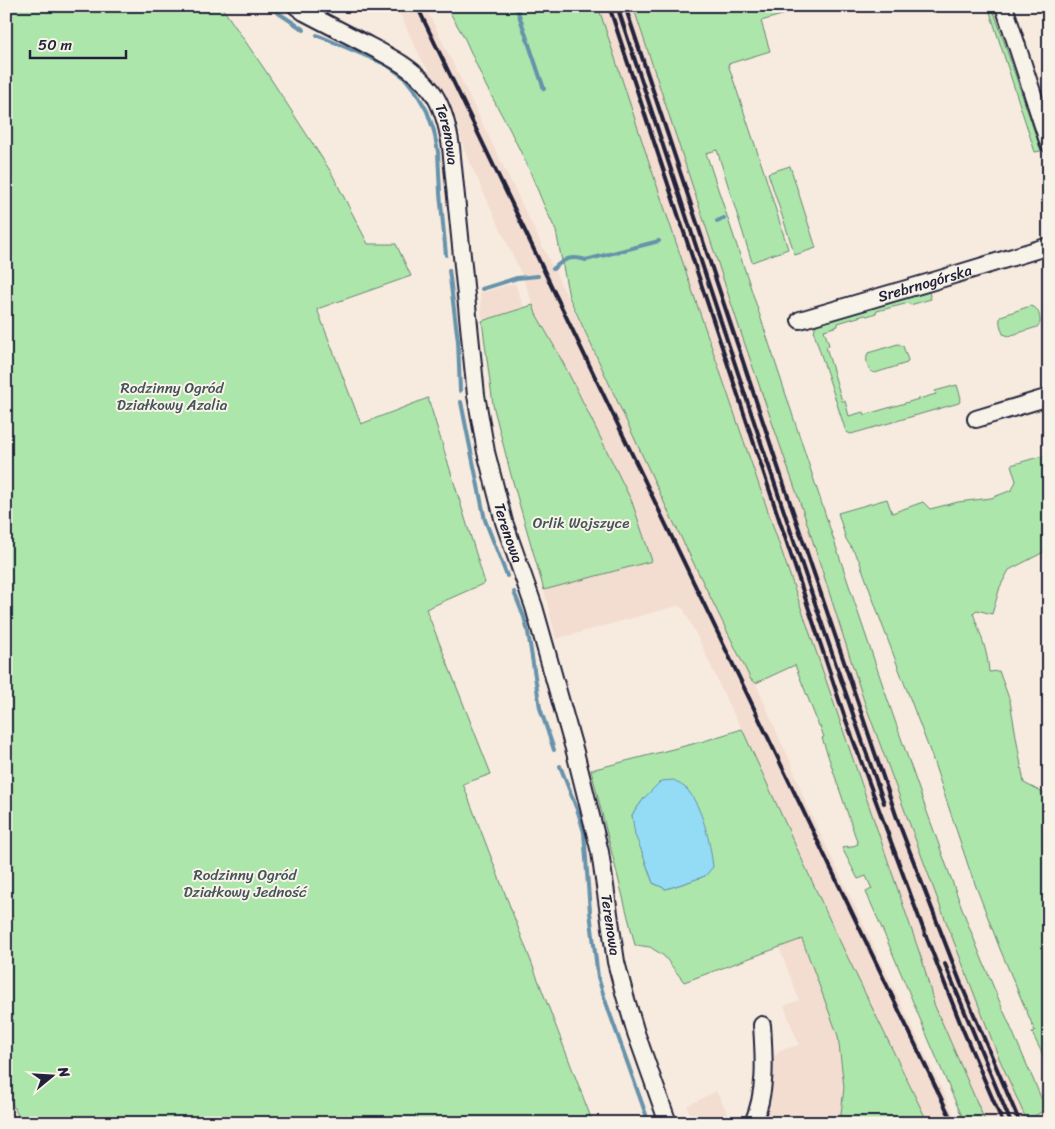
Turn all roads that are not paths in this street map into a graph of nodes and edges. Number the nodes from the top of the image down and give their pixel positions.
1 (296, 6) edge
2 (1004, 6) edge
3 (1049, 144) edge
4 (1049, 246) edge
5 (800, 320) dead end
6 (1049, 397) edge
7 (976, 419) dead end
8 (762, 1024) dead end
9 (668, 1123) edge
10 (753, 1123) edge

1 - 9 street, Terenowa
2 - 3 street
4 - 5 street, Srebrnogórska
6 - 7 street
8 - 10 street

